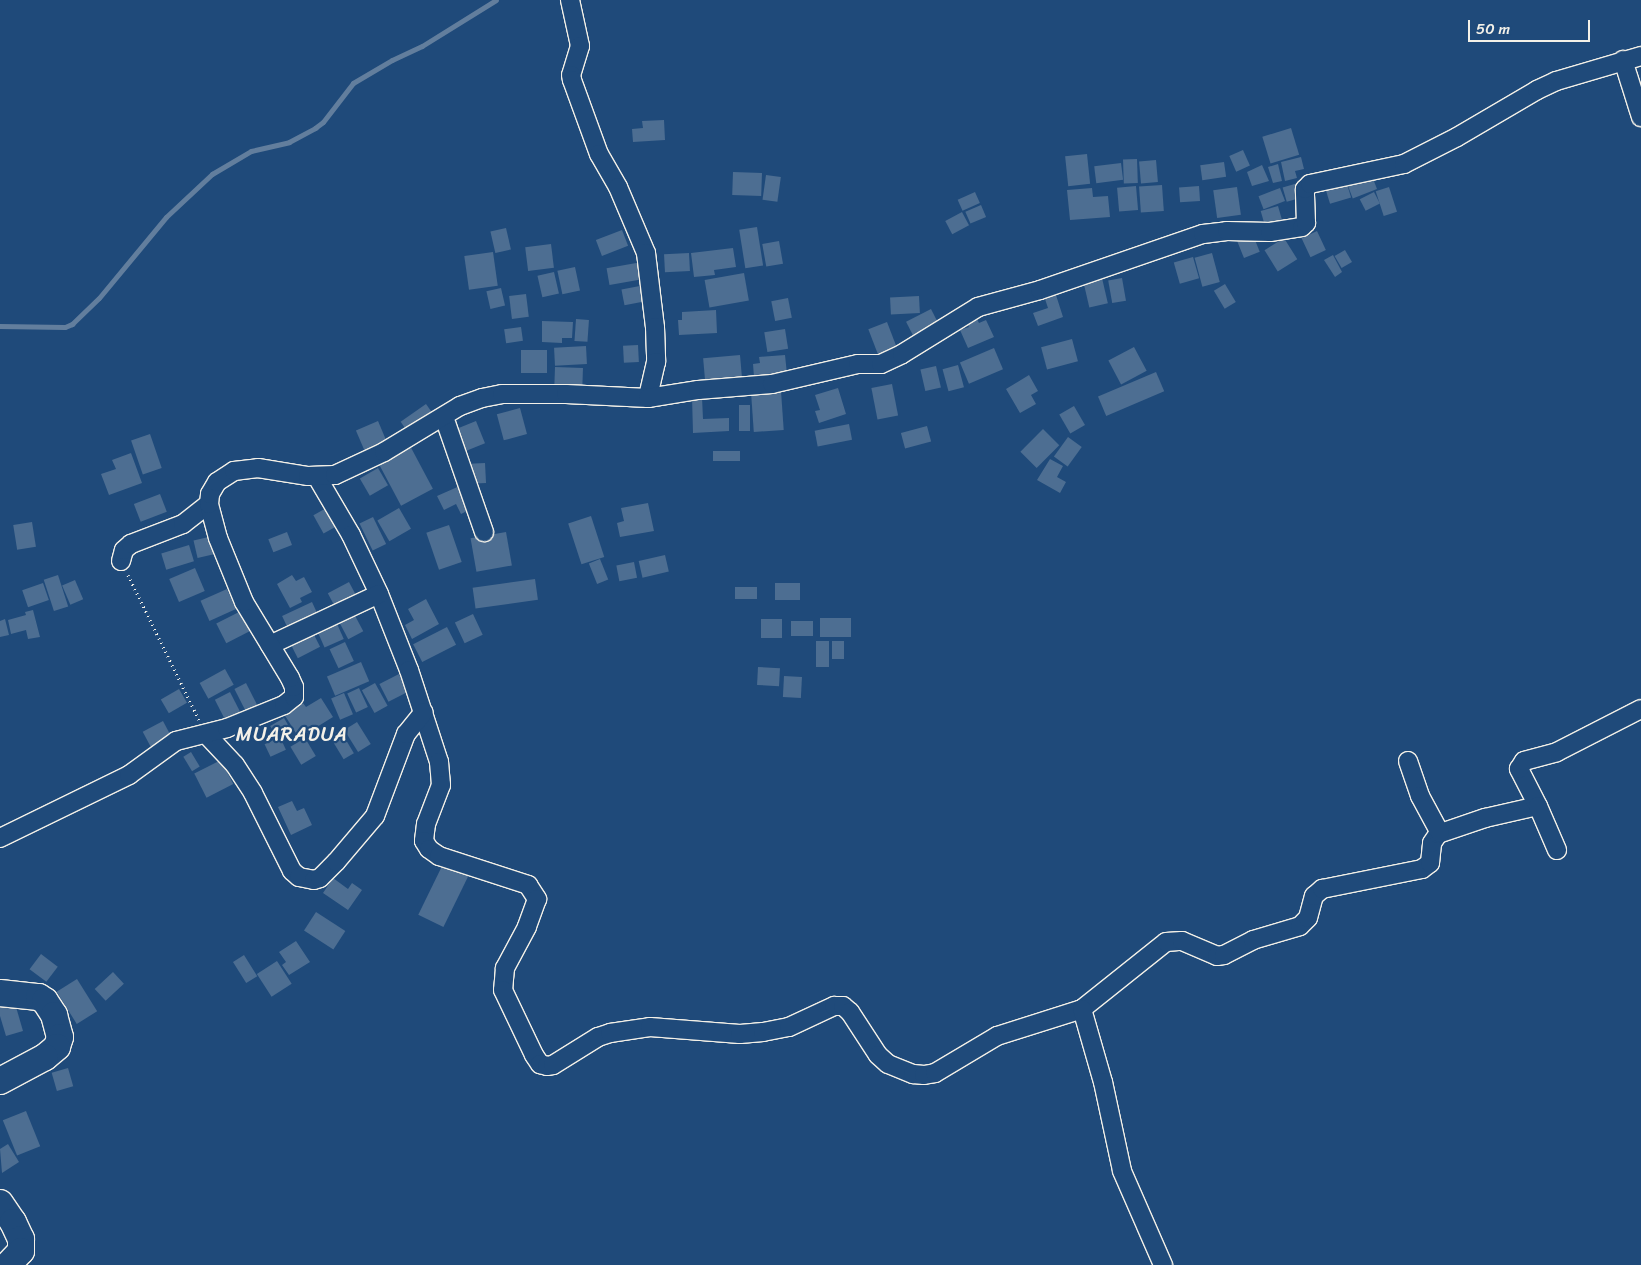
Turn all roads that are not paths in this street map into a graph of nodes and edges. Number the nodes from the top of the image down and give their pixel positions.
1 (570, 0) edge
2 (1641, 56) edge
3 (1623, 60) junction
4 (1641, 117) edge
5 (648, 398) junction
6 (444, 417) junction
7 (317, 477) junction
8 (210, 504) junction
9 (484, 532) dead end
10 (121, 561) road end
11 (379, 594) junction
12 (270, 645) junction
13 (1641, 709) edge
14 (424, 712) junction
15 (206, 734) junction
16 (1408, 762) dead end
17 (1538, 806) junction
18 (1440, 833) junction
19 (0, 838) edge
20 (1557, 850) dead end
21 (0, 993) edge
22 (1082, 1009) junction
23 (0, 1082) edge
24 (0, 1203) edge
25 (8, 1265) edge
26 (1163, 1265) edge

1 - 5 street
2 - 3 street
3 - 4 street
3 - 5 street
5 - 6 street
6 - 7 street
6 - 9 street
7 - 8 street
7 - 11 street
8 - 10 street
8 - 12 street
11 - 12 street
11 - 14 street
12 - 15 street
13 - 17 street
14 - 15 street
14 - 22 street
15 - 19 street
16 - 18 street
17 - 18 street
17 - 20 street
18 - 22 street
21 - 23 street
22 - 26 street
24 - 25 street

